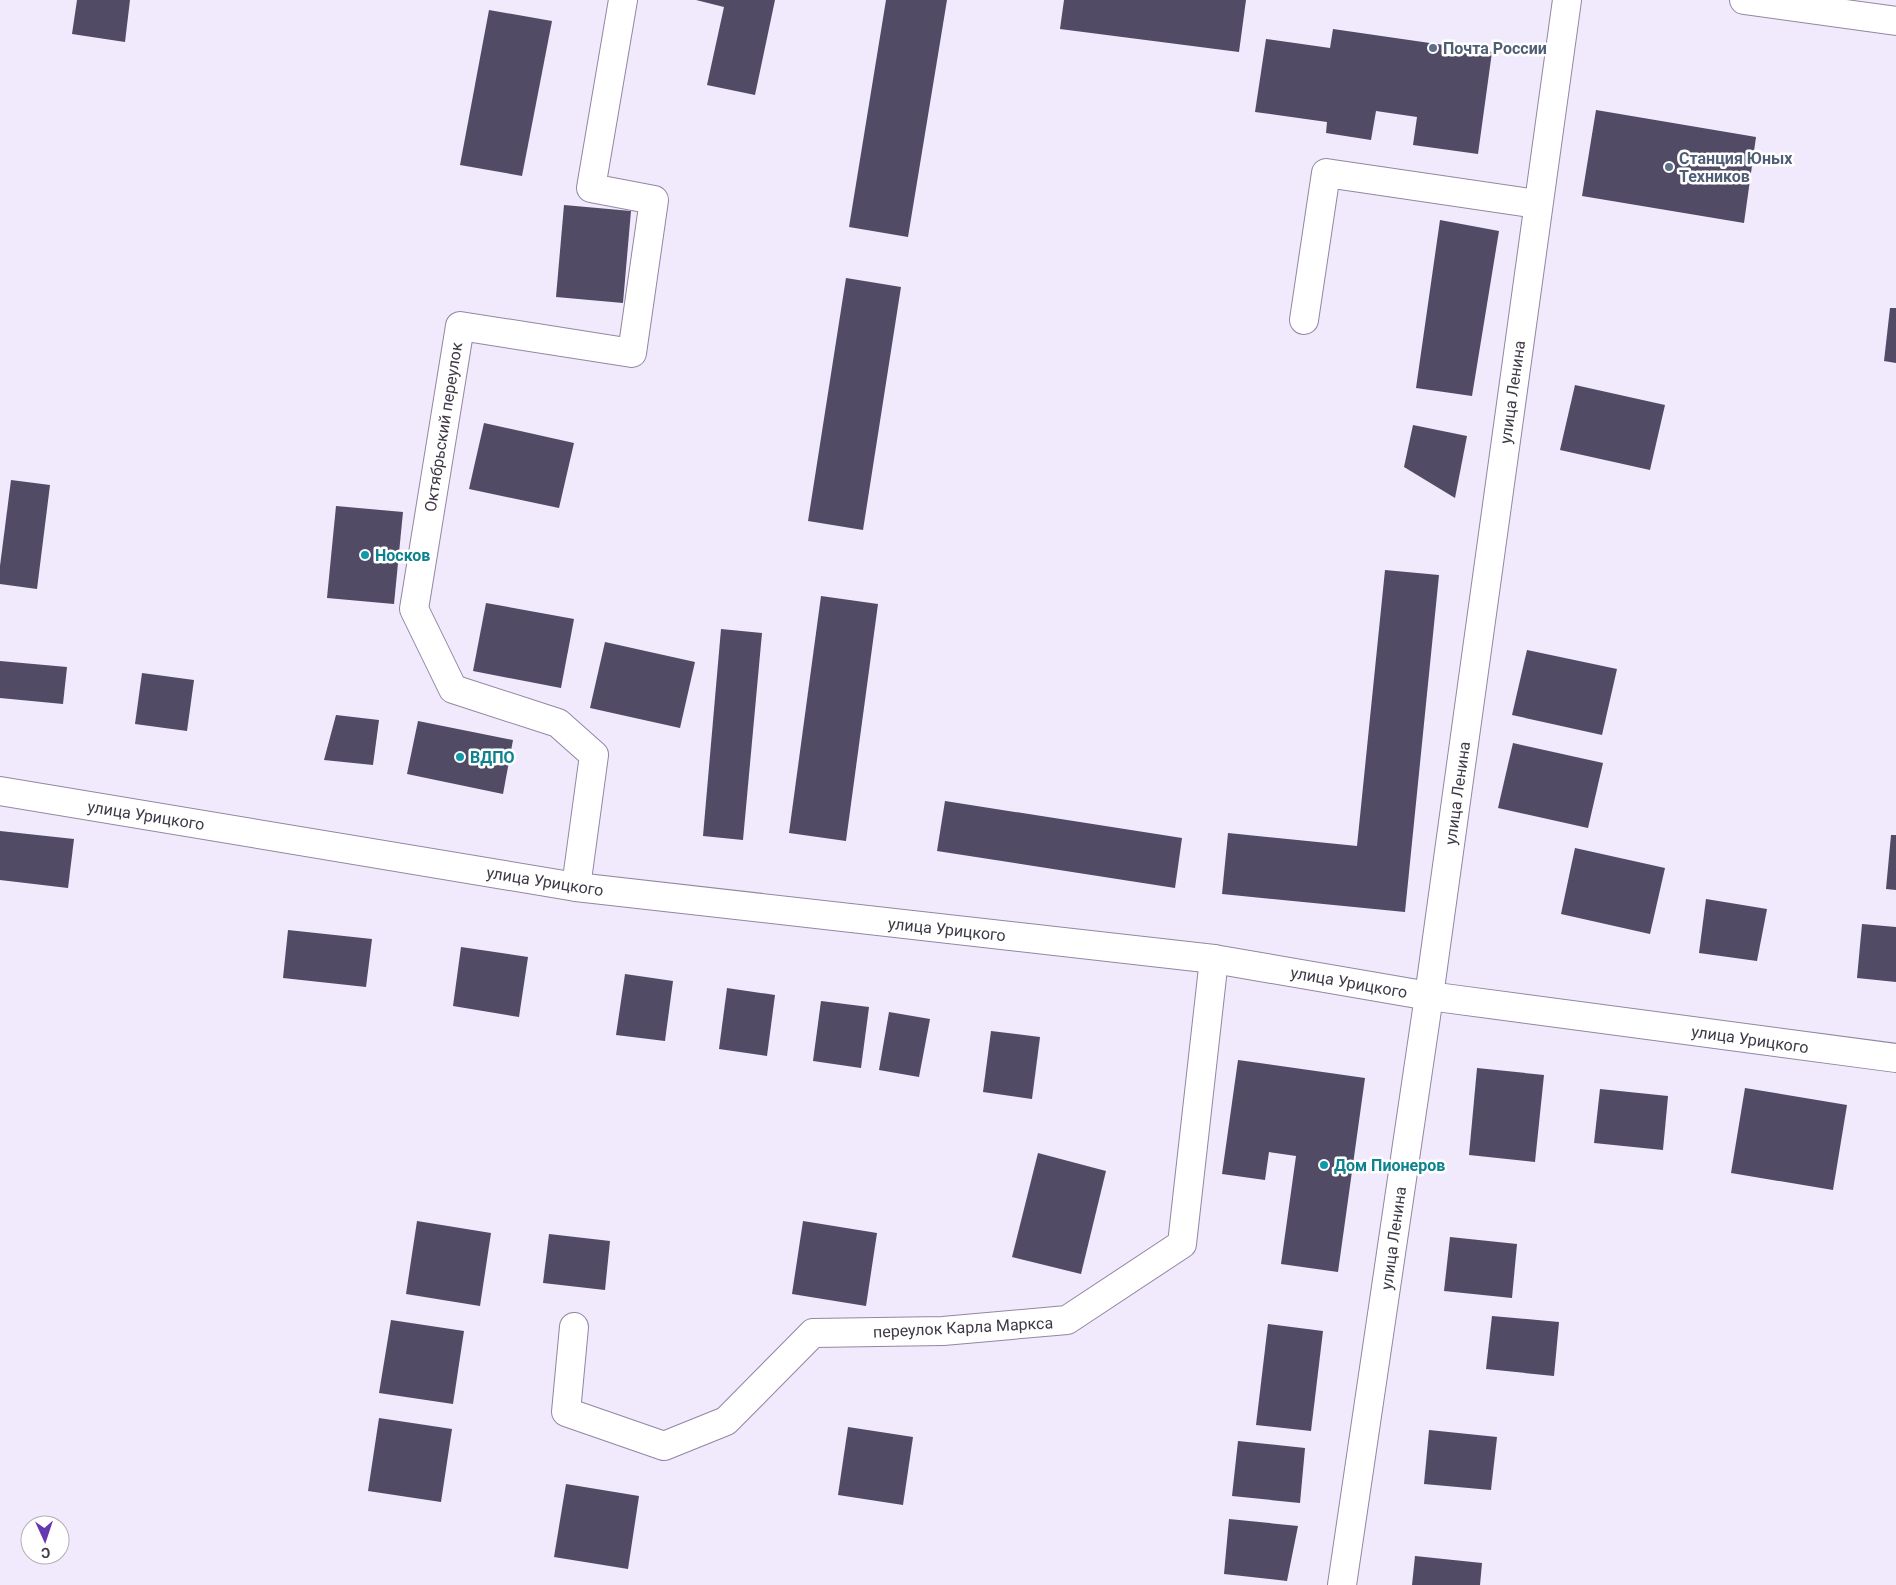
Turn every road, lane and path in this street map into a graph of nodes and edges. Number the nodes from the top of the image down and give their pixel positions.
1 (622, 0) edge
2 (1567, 0) edge
3 (1744, 0) edge
4 (1896, 21) edge
5 (1537, 204) junction
6 (1304, 320) dead end
7 (0, 791) edge
8 (576, 887) junction
9 (1214, 959) junction
10 (1429, 996) junction
11 (1896, 1058) edge
12 (574, 1327) dead end
13 (1342, 1585) edge

1 - 8 street, Октябрьский переулок
2 - 5 street, улица Ленина
3 - 4 street
5 - 6 street
5 - 10 street, улица Ленина
7 - 8 street, улица Урицкого
8 - 9 street, улица Урицкого
9 - 10 street, улица Урицкого
9 - 12 street, переулок Карла Маркса
10 - 11 street, улица Урицкого
10 - 13 street, улица Ленина

